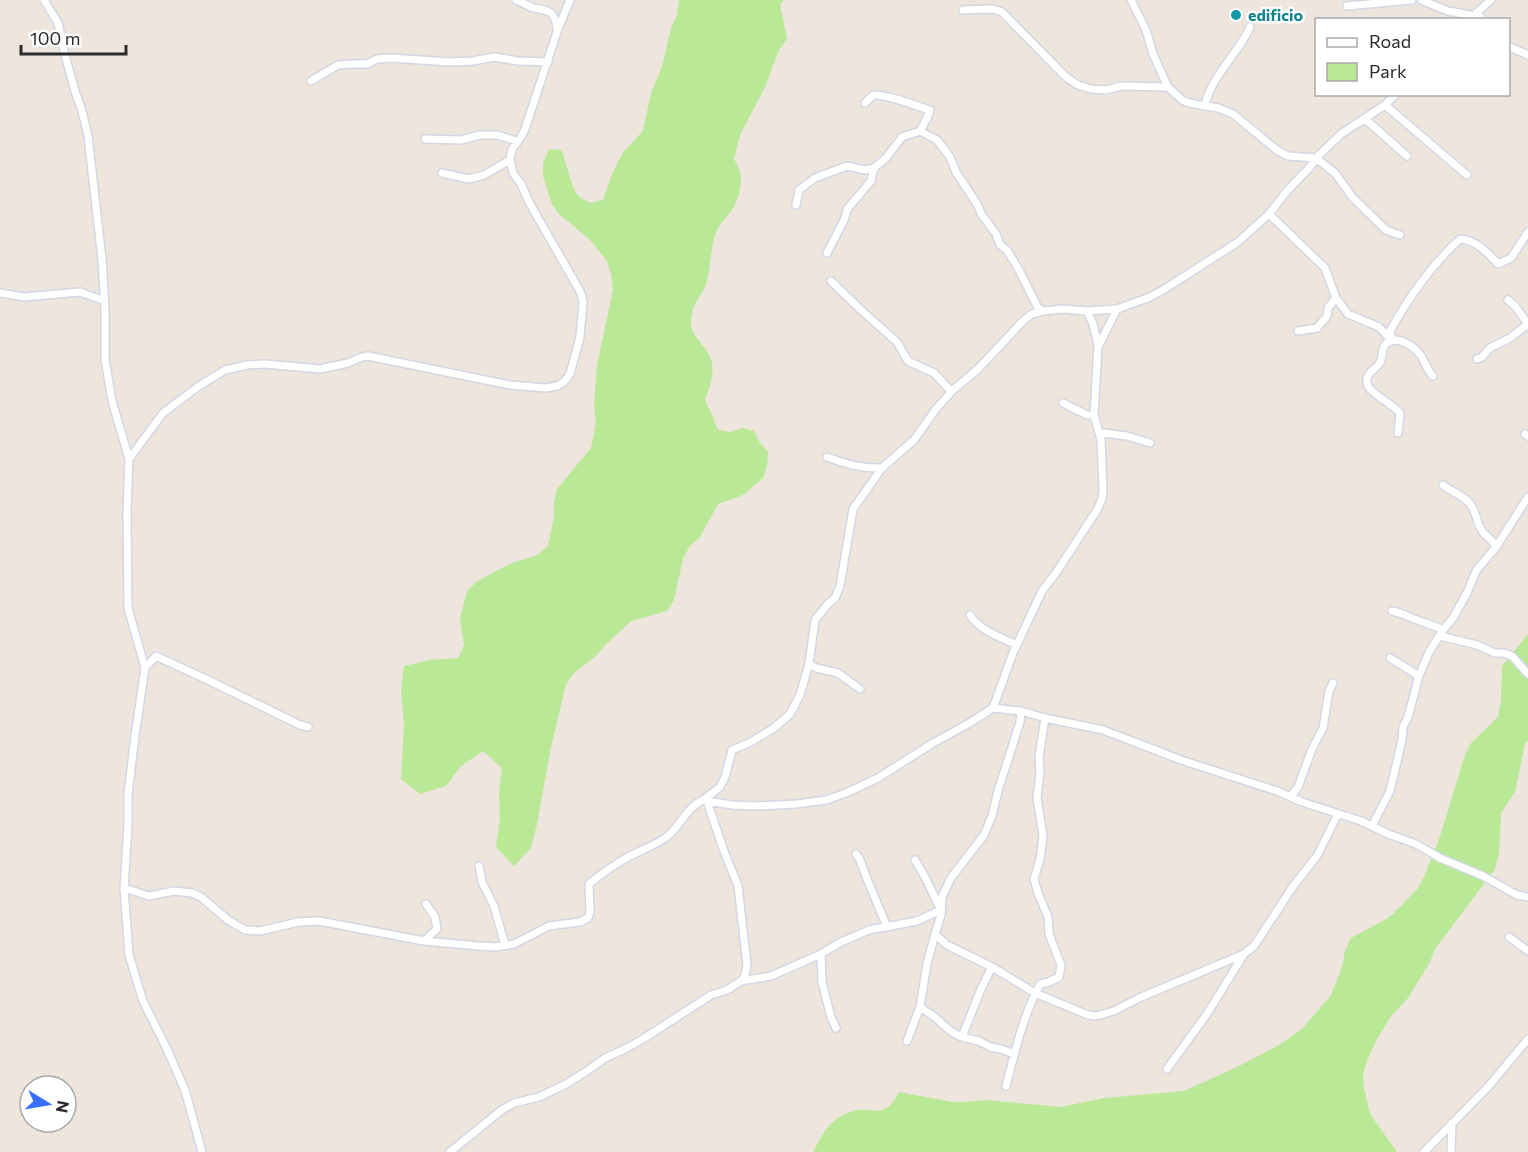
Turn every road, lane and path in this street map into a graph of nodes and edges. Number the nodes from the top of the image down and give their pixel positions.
1 (44, 0) edge
2 (516, 0) edge
3 (570, 0) edge
4 (1131, 0) edge
5 (1412, 0) edge
6 (1421, 0) edge
7 (1491, 0) edge
8 (1393, 1) edge
9 (1347, 6) dead end
10 (963, 10) dead end
11 (1472, 18) edge
12 (1250, 27) dead end
13 (558, 29) junction
14 (1510, 46) edge
15 (1528, 55) edge
16 (548, 63) junction
17 (311, 81) dead end
18 (1168, 87) junction
19 (1394, 96) edge
20 (866, 102) dead end
21 (1385, 105) junction
22 (1205, 106) junction
23 (1365, 119) junction
24 (920, 131) junction
25 (425, 139) dead end
26 (518, 141) junction
27 (1407, 156) dead end
28 (1316, 158) junction
29 (510, 160) junction
30 (874, 168) junction
31 (442, 172) dead end
32 (1467, 175) dead end
33 (796, 204) dead end
34 (1269, 214) junction
35 (1528, 232) edge
36 (1400, 235) dead end
37 (827, 253) dead end
38 (831, 281) dead end
39 (0, 293) edge
40 (1336, 298) junction
41 (1508, 300) dead end
42 (105, 301) junction
43 (1117, 309) junction
44 (1043, 310) junction
45 (1087, 310) junction
46 (1528, 324) edge
47 (1298, 331) dead end
48 (1392, 340) junction
49 (1098, 346) junction
50 (1477, 359) dead end
51 (1433, 375) dead end
52 (953, 390) junction
53 (1063, 404) dead end
54 (1094, 415) junction
55 (1398, 433) dead end
56 (1101, 440) junction
57 (1150, 443) dead end
58 (827, 457) dead end
59 (129, 459) junction
60 (882, 468) junction
61 (1443, 485) dead end
62 (1528, 497) edge
63 (1496, 547) junction
64 (1392, 611) dead end
65 (970, 615) dead end
66 (1441, 633) junction
67 (1017, 645) junction
68 (1390, 658) dead end
69 (809, 664) junction
70 (145, 668) junction
71 (1528, 674) edge
72 (1419, 676) junction
73 (1333, 683) dead end
74 (860, 689) dead end
75 (993, 708) junction
76 (1021, 711) junction
77 (1045, 718) junction
78 (308, 727) dead end
79 (1291, 796) junction
80 (705, 801) junction
81 (1338, 814) junction
82 (1372, 826) junction
83 (856, 854) dead end
84 (915, 860) dead end
85 (478, 866) dead end
86 (124, 888) junction
87 (1528, 897) edge
88 (426, 904) dead end
89 (941, 910) junction
90 (887, 927) junction
91 (935, 934) junction
92 (1509, 937) dead end
93 (424, 941) junction
94 (505, 945) junction
95 (1528, 951) edge
96 (821, 954) junction
97 (1244, 954) junction
98 (992, 967) junction
99 (741, 981) junction
100 (1035, 993) junction
101 (920, 1007) junction
102 (836, 1028) dead end
103 (962, 1037) junction
104 (1528, 1039) edge
105 (908, 1041) dead end
106 (1014, 1054) junction
107 (1167, 1069) dead end
108 (1006, 1086) dead end
109 (1452, 1123) junction
110 (202, 1152) edge
111 (450, 1152) edge
112 (1424, 1152) edge
113 (1452, 1152) edge

1 - 42 street
2 - 13 street
3 - 13 street
4 - 18 street
5 - 8 street
6 - 11 street
7 - 11 street
8 - 9 street
10 - 18 street
12 - 22 street
13 - 16 street
14 - 15 street
16 - 17 street
16 - 26 street
18 - 22 street
19 - 21 street
20 - 24 street
21 - 23 street
21 - 32 street
22 - 28 street
23 - 27 street
23 - 28 street
24 - 30 street
24 - 44 street
25 - 26 street
26 - 29 street
28 - 34 street
28 - 36 street
29 - 31 street
29 - 59 street
30 - 33 street
30 - 37 street
34 - 40 street
34 - 43 street
35 - 48 street
38 - 52 street
39 - 42 street
40 - 47 street
40 - 48 street
41 - 46 street
42 - 59 street
43 - 45 street
43 - 49 street
44 - 45 street
44 - 52 street
45 - 49 street
46 - 50 street
48 - 51 street
48 - 55 street
49 - 54 street
52 - 60 street
53 - 54 street
54 - 56 street
56 - 57 street
56 - 67 street
58 - 60 street
59 - 70 street
60 - 69 street
61 - 63 street
62 - 63 street
63 - 66 street
64 - 66 street
65 - 67 street
66 - 71 street
66 - 72 street
67 - 75 street
68 - 72 street
69 - 74 street
69 - 80 street
70 - 78 street
70 - 86 street
72 - 82 street
73 - 79 street
75 - 76 street
75 - 80 street
76 - 77 street
76 - 89 street
77 - 79 street
77 - 100 street
79 - 81 street
80 - 94 street
80 - 99 street
81 - 82 street
81 - 97 street
82 - 87 street
83 - 90 street
84 - 89 street
85 - 94 street
86 - 93 street
86 - 110 street
88 - 93 street
89 - 90 street
89 - 91 street
90 - 96 street
91 - 98 street
91 - 101 street
92 - 95 street
93 - 94 street
96 - 99 street
96 - 102 street
97 - 100 street
97 - 107 street
98 - 100 street
98 - 103 street
99 - 111 street
100 - 106 street
101 - 103 street
101 - 105 street
103 - 106 street
104 - 109 street
106 - 108 street
109 - 112 street
109 - 113 street

